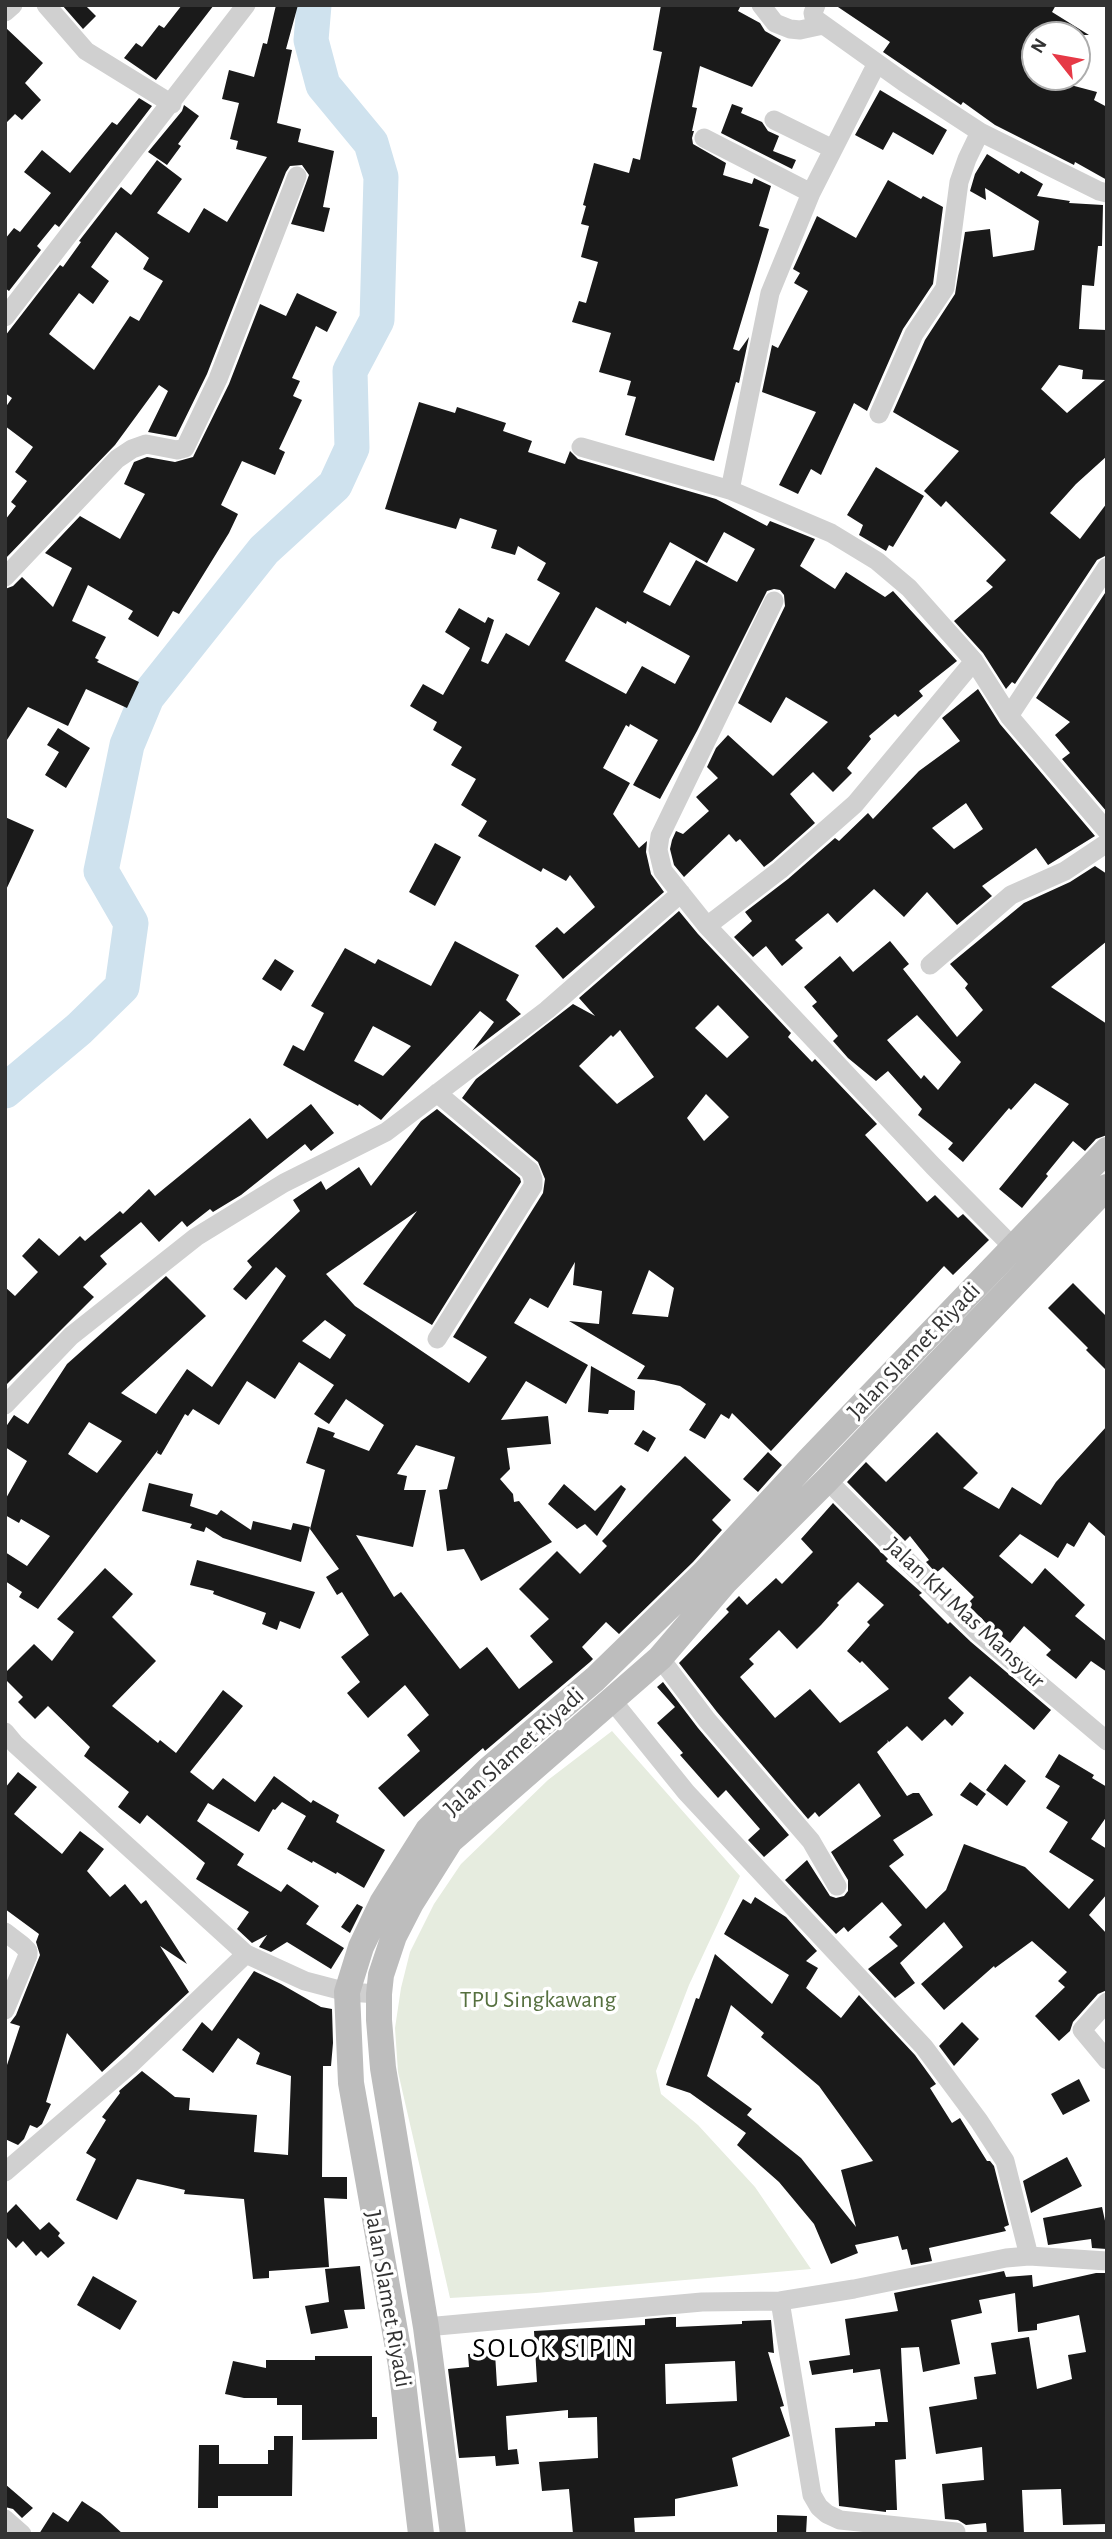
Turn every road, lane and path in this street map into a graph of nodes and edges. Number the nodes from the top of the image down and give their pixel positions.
1 (13, 5) edge
2 (46, 5) edge
3 (246, 5) edge
4 (761, 5) edge
5 (816, 5) edge
6 (5, 12) edge
7 (823, 24) junction
8 (877, 63) junction
9 (172, 104) junction
10 (774, 120) dead end
11 (980, 132) junction
12 (704, 138) dead end
13 (833, 149) junction
14 (297, 176) dead end
15 (811, 192) junction
16 (1107, 192) edge
17 (5, 317) edge
18 (880, 414) dead end
19 (581, 447) dead end
20 (730, 491) junction
21 (1107, 567) edge
22 (5, 577) edge
23 (774, 601) dead end
24 (974, 661) junction
25 (1009, 716) junction
26 (1107, 831) edge
27 (1107, 843) edge
28 (681, 892) junction
29 (707, 926) junction
30 (930, 965) dead end
31 (438, 1093) junction
32 (1103, 1162) edge
33 (1107, 1187) edge
34 (1013, 1247) junction
35 (437, 1339) dead end
36 (5, 1405) edge
37 (827, 1480) junction
38 (660, 1658) junction
39 (611, 1699) junction
40 (1107, 1741) edge
41 (8, 1742) edge
42 (837, 1886) dead end
43 (5, 1932) edge
44 (246, 1954) junction
45 (347, 1992) junction
46 (379, 1994) junction
47 (1107, 2002) edge
48 (5, 2010) edge
49 (1107, 2060) edge
50 (5, 2172) edge
51 (1029, 2256) junction
52 (1107, 2261) edge
53 (780, 2301) junction
54 (426, 2327) junction
55 (440, 2438) junction
56 (410, 2446) junction
57 (5, 2519) edge
58 (956, 2532) dead end
59 (22, 2534) edge
60 (421, 2534) edge
61 (453, 2534) edge

1 - 6 street
2 - 9 street
3 - 9 street
4 - 7 street
5 - 7 street
7 - 8 street
8 - 11 street
8 - 13 street
9 - 17 street
10 - 13 street
11 - 16 street
11 - 18 street
12 - 15 street
13 - 15 street
14 - 22 street
15 - 20 street
19 - 20 street
20 - 24 street
21 - 25 street
23 - 28 street
24 - 25 street
24 - 29 street
25 - 26 street
27 - 30 street
28 - 29 street
28 - 31 street
29 - 34 street
31 - 35 street
31 - 36 street
32 - 34 main road, Jalan Slamet Riyadi
33 - 37 main road, Jalan Slamet Riyadi
34 - 45 main road, Jalan Slamet Riyadi
37 - 38 main road, Jalan Slamet Riyadi
37 - 40 street, Jalan KH Mas Mansyur
38 - 39 main road, Jalan Slamet Riyadi
38 - 42 street
39 - 46 main road, Jalan Slamet Riyadi
39 - 51 street
41 - 44 street
43 - 48 street
44 - 45 street
44 - 50 street
45 - 46 street
45 - 56 main road, Jalan Slamet Riyadi
46 - 54 main road, Jalan Slamet Riyadi
47 - 49 street
51 - 52 street
51 - 53 street
53 - 54 street
53 - 58 street
54 - 55 main road, Jalan Slamet Riyadi
55 - 56 main road
55 - 61 main road, Jalan Slamet Riyadi
56 - 60 main road, Jalan Slamet Riyadi
57 - 59 street

